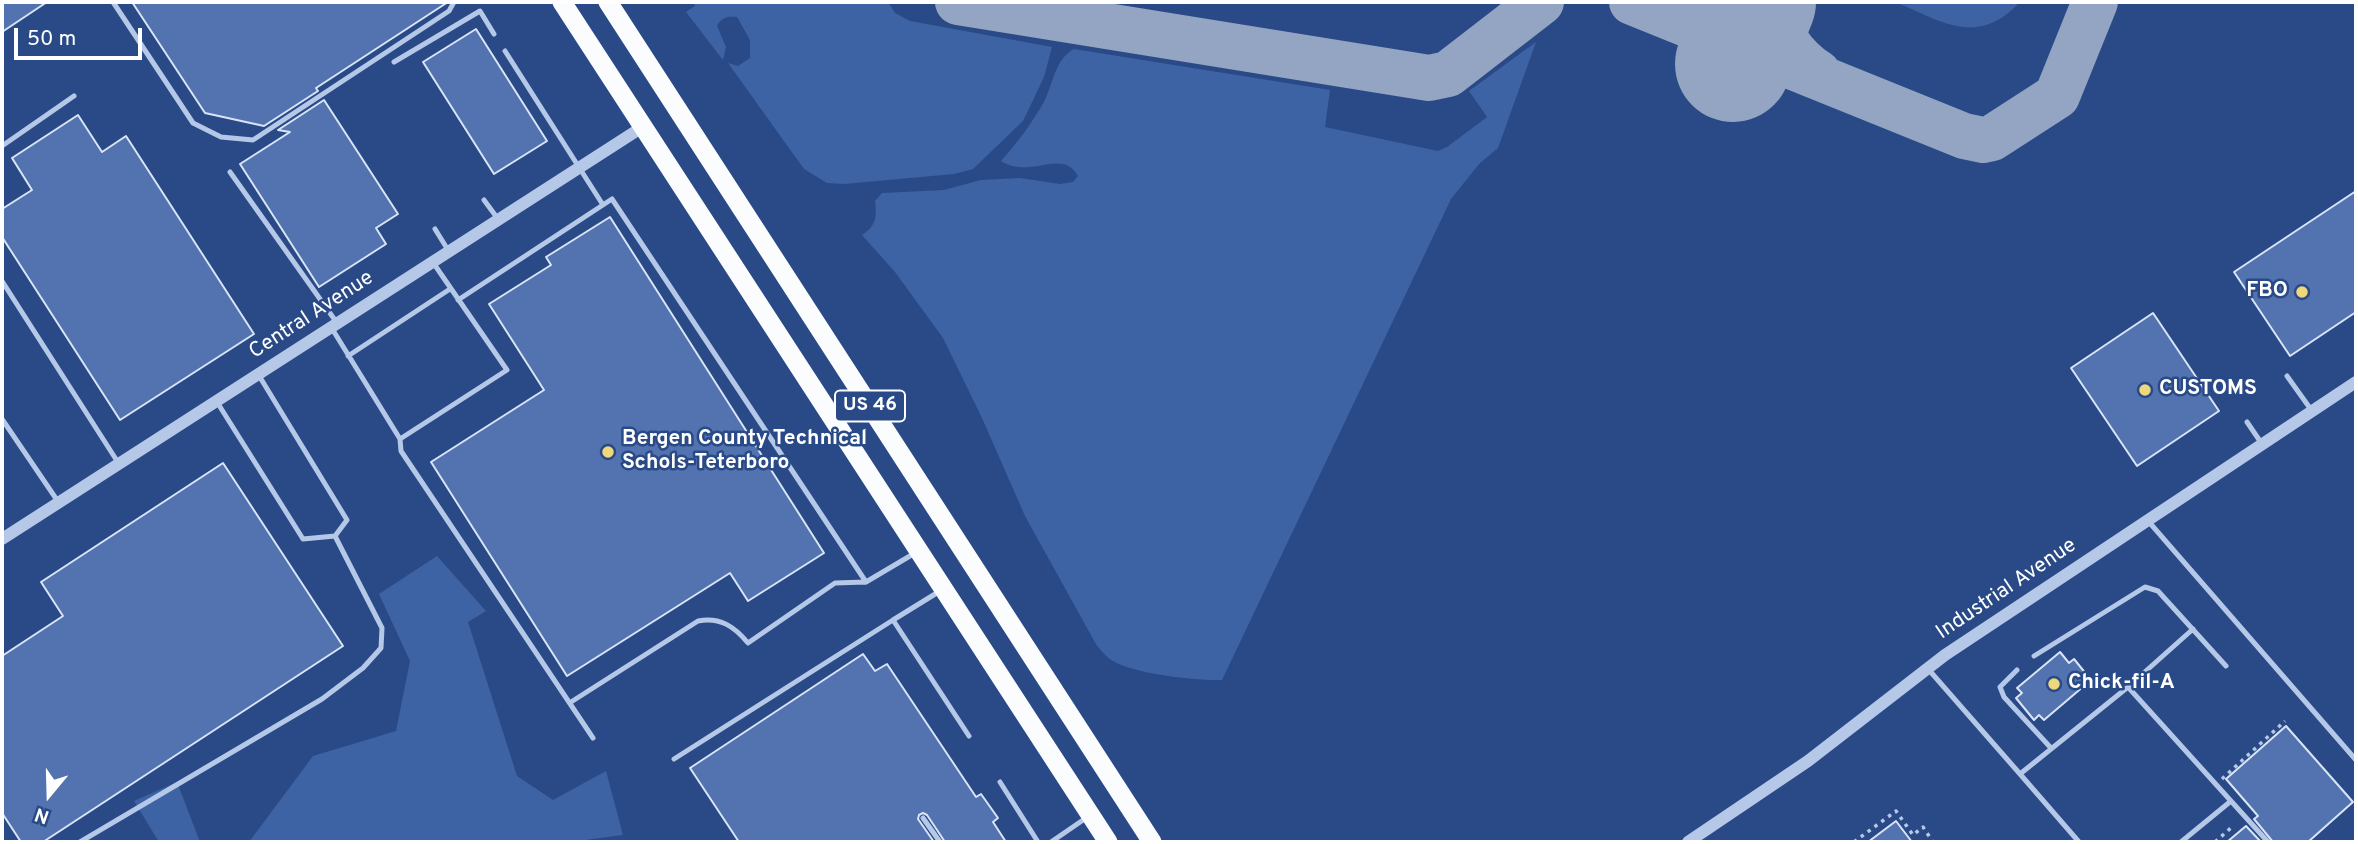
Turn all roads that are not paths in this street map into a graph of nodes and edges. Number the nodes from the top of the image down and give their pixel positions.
1 (114, 2) edge
2 (454, 2) edge
3 (562, 2) edge
4 (608, 2) edge
5 (494, 34) dead end
6 (505, 51) dead end
7 (394, 62) dead end
8 (74, 96) dead end
9 (643, 126) junction
10 (2, 146) edge
11 (579, 167) junction
12 (230, 172) dead end
13 (484, 200) dead end
14 (603, 205) junction
15 (498, 219) junction
16 (435, 229) dead end
17 (449, 251) junction
18 (432, 261) junction
19 (2, 281) edge
20 (450, 289) junction
21 (458, 300) junction
22 (334, 325) junction
23 (348, 356) junction
24 (258, 374) junction
25 (2287, 376) dead end
26 (2356, 383) edge
27 (216, 401) junction
28 (2312, 411) junction
29 (2, 419) edge
30 (2247, 422) dead end
31 (400, 439) junction
32 (2262, 444) junction
33 (119, 464) junction
34 (59, 503) junction
35 (2147, 520) junction
36 (335, 536) junction
37 (2, 540) edge
38 (918, 551) junction
39 (866, 582) junction
40 (942, 590) junction
41 (892, 620) junction
42 (2193, 629) junction
43 (2034, 656) dead end
44 (2226, 666) dead end
45 (1927, 668) junction
46 (2017, 670) dead end
47 (2128, 687) junction
48 (570, 702) junction
49 (969, 736) dead end
50 (593, 738) dead end
51 (2051, 748) junction
52 (674, 759) dead end
53 (2356, 760) edge
54 (2020, 774) junction
55 (1000, 782) dead end
56 (2231, 801) junction
57 (1090, 816) junction
58 (923, 818) dead end
59 (80, 842) edge
60 (940, 842) edge
61 (1038, 842) edge
62 (1051, 842) edge
63 (1108, 842) edge
64 (1152, 842) edge
65 (1688, 842) edge
66 (2079, 842) edge
67 (2181, 842) edge
68 (2268, 842) edge

1 - 2 lane
3 - 9 highway, US 46
4 - 64 highway, US 46
5 - 7 lane
6 - 11 lane
8 - 10 lane
9 - 11 street, Central Avenue
9 - 38 highway, US 46
11 - 14 lane
11 - 15 street, Central Avenue
12 - 22 lane
13 - 15 lane
14 - 21 lane
14 - 39 lane
15 - 17 street, Central Avenue
16 - 17 lane
17 - 18 street, Central Avenue
18 - 20 lane
18 - 22 street, Central Avenue
19 - 33 lane
20 - 21 lane
20 - 23 lane
21 - 31 lane
22 - 23 lane
22 - 24 street, Central Avenue
23 - 31 lane
24 - 27 street, Central Avenue
24 - 36 lane
25 - 28 lane
26 - 28 street, Industrial Avenue
27 - 33 street, Central Avenue
27 - 36 lane
28 - 32 street, Industrial Avenue
29 - 34 lane
30 - 32 lane
31 - 48 lane
32 - 35 street, Industrial Avenue
33 - 34 street, Central Avenue
34 - 37 street, Central Avenue
35 - 45 street, Industrial Avenue
35 - 53 lane
36 - 59 lane
38 - 39 lane
38 - 40 highway, US 46
39 - 48 lane
40 - 41 lane
40 - 57 highway, US 46
41 - 49 lane
41 - 52 lane
42 - 43 lane
42 - 44 lane
42 - 47 lane
45 - 54 lane
45 - 65 street, Industrial Avenue
46 - 51 lane
47 - 51 lane
47 - 56 lane
48 - 50 lane
51 - 54 lane
54 - 66 lane
55 - 61 lane
56 - 67 lane
56 - 68 lane
57 - 62 lane
57 - 63 highway, US 46
58 - 60 lane

